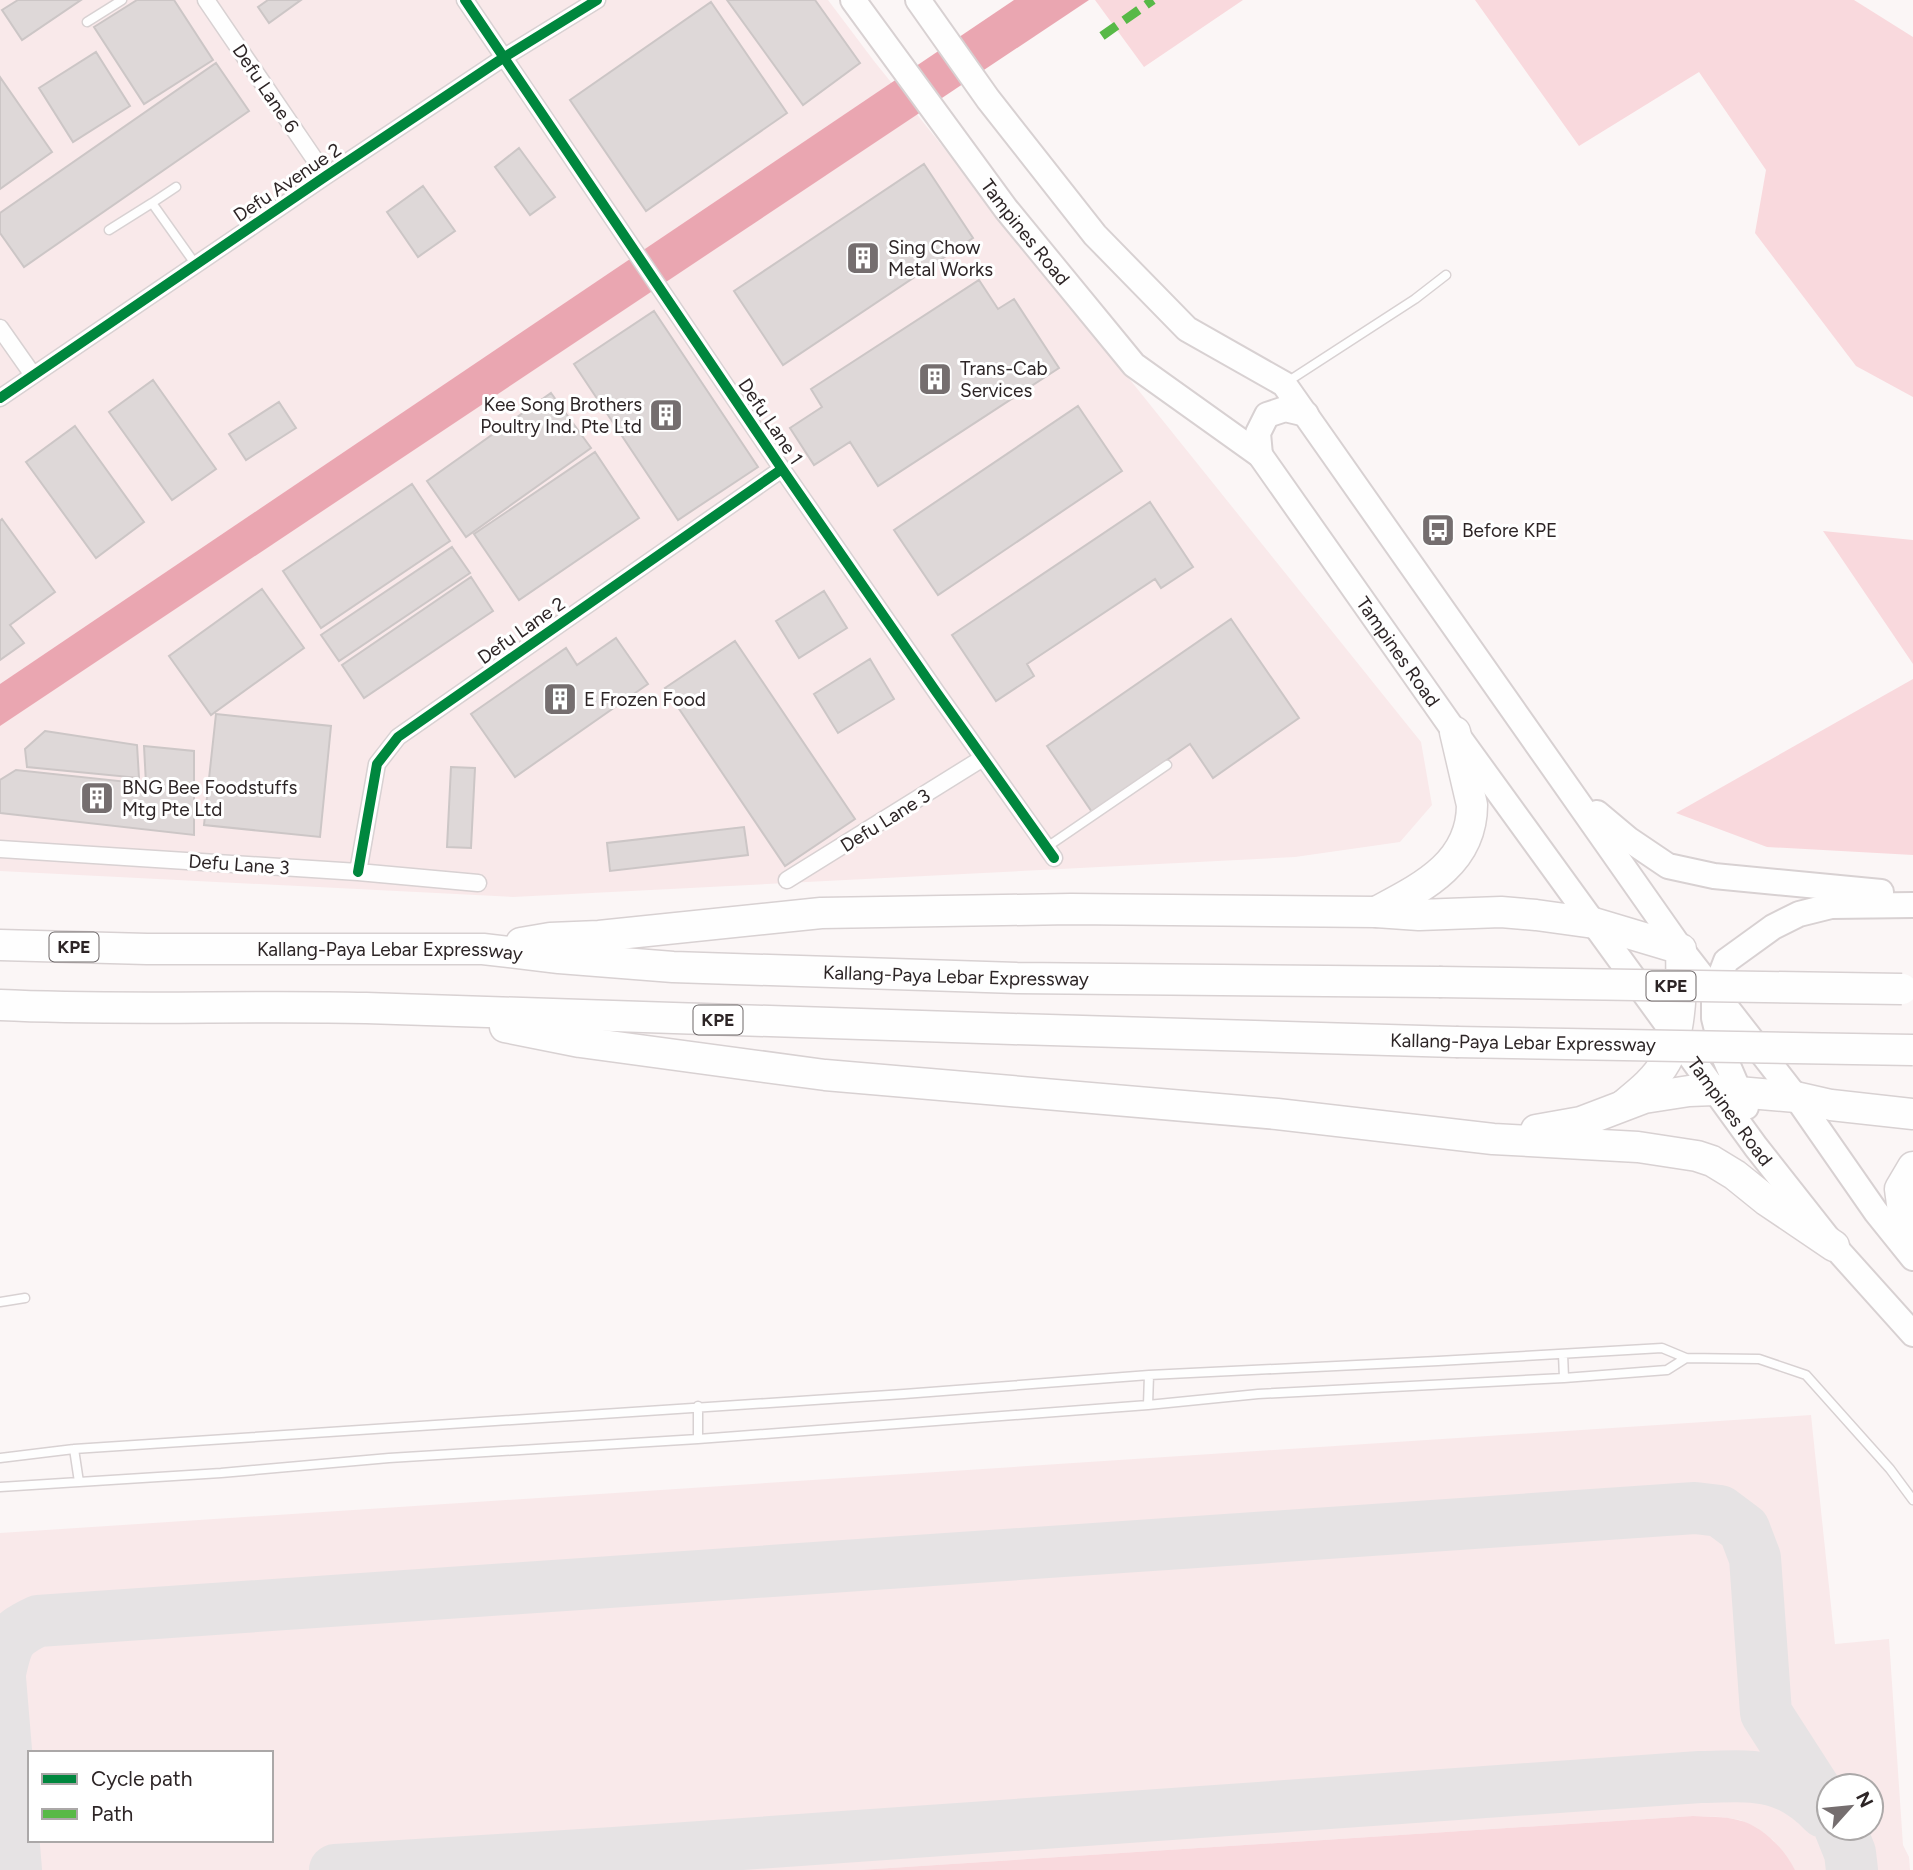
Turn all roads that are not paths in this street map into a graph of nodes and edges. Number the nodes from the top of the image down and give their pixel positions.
1 (122, 0) edge
2 (206, 0) edge
3 (465, 0) edge
4 (597, 0) edge
5 (853, 0) edge
6 (922, 6) edge
7 (87, 22) dead end
8 (503, 58) junction
9 (326, 176) junction
10 (176, 187) dead end
11 (152, 203) junction
12 (109, 230) dead end
13 (196, 265) junction
14 (1446, 275) dead end
15 (0, 328) edge
16 (33, 375) junction
17 (1284, 384) junction
18 (0, 398) edge
19 (1306, 414) junction
20 (1260, 455) junction
21 (782, 469) junction
22 (1455, 732) junction
23 (983, 758) junction
24 (1167, 765) dead end
25 (1569, 788) junction
26 (0, 849) edge
27 (1051, 852) joint
28 (358, 872) junction
29 (787, 880) dead end
30 (478, 883) dead end
31 (1913, 895) edge
32 (1913, 905) edge
33 (1376, 912) junction
34 (1594, 923) junction
35 (0, 945) edge
36 (482, 949) junction
37 (1681, 949) junction
38 (1913, 989) edge
39 (1714, 992) junction
40 (0, 1005) edge
41 (423, 1010) junction
42 (1675, 1034) junction
43 (1913, 1050) edge
44 (1726, 1091) junction
45 (1796, 1097) junction
46 (1625, 1104) junction
47 (1913, 1114) edge
48 (1493, 1139) junction
49 (1913, 1167) edge
50 (1913, 1239) edge
51 (1834, 1246) junction
52 (1913, 1258) edge
53 (25, 1298) dead end
54 (0, 1302) edge
55 (1913, 1334) edge
56 (1563, 1354) junction
57 (1686, 1358) junction
58 (1149, 1375) junction
59 (1564, 1378) junction
60 (1148, 1405) junction
61 (698, 1406) junction
62 (698, 1439) junction
63 (74, 1449) junction
64 (0, 1458) edge
65 (79, 1482) junction
66 (0, 1487) edge
67 (1913, 1500) edge

1 - 7 lane
2 - 9 street, Defu Lane 6
3 - 8 street, Defu Lane 1
4 - 8 street, Defu Avenue 2
5 - 20 main road, Tampines Road
6 - 17 main road
8 - 9 street, Defu Avenue 2
8 - 21 street, Defu Lane 1
9 - 13 street, Defu Avenue 2
10 - 11 lane
11 - 12 lane
11 - 13 lane
13 - 16 street, Defu Avenue 2
14 - 17 lane
15 - 16 street
16 - 18 street, Defu Avenue 2
17 - 19 main road
19 - 20 main road
19 - 25 main road
20 - 22 main road, Tampines Road
21 - 23 street, Defu Lane 1
21 - 28 street, Defu Lane 2
22 - 33 highway
22 - 34 main road, Tampines Road
23 - 27 street, Defu Lane 1
23 - 29 street, Defu Lane 3
24 - 27 lane
25 - 31 main road
25 - 37 main road
26 - 28 street, Defu Lane 3
28 - 30 street, Defu Lane 3
32 - 39 main road
33 - 34 highway
33 - 36 highway
34 - 37 highway
34 - 42 main road, Tampines Road
35 - 36 highway, Kallang-Paya Lebar Expressway / KPE
36 - 38 highway, Kallang-Paya Lebar Expressway / KPE, bridge
37 - 39 main road
37 - 42 highway
39 - 44 main road
39 - 45 main road
40 - 41 highway, Kallang-Paya Lebar Expressway / KPE
41 - 43 highway, Kallang-Paya Lebar Expressway / KPE, bridge
41 - 48 highway
42 - 44 main road, Tampines Road
42 - 46 highway
44 - 45 highway
44 - 46 highway
44 - 51 main road, Tampines Road
45 - 47 highway
45 - 52 main road
46 - 48 highway
48 - 51 highway
49 - 50 highway
51 - 55 main road, Tampines Road
53 - 54 lane
56 - 57 lane
56 - 58 lane
56 - 59 lane
57 - 59 lane
57 - 67 lane
58 - 60 lane
58 - 61 lane
59 - 60 lane
60 - 62 lane
61 - 62 lane
61 - 63 lane
62 - 65 lane
63 - 64 lane
63 - 65 lane
65 - 66 lane

